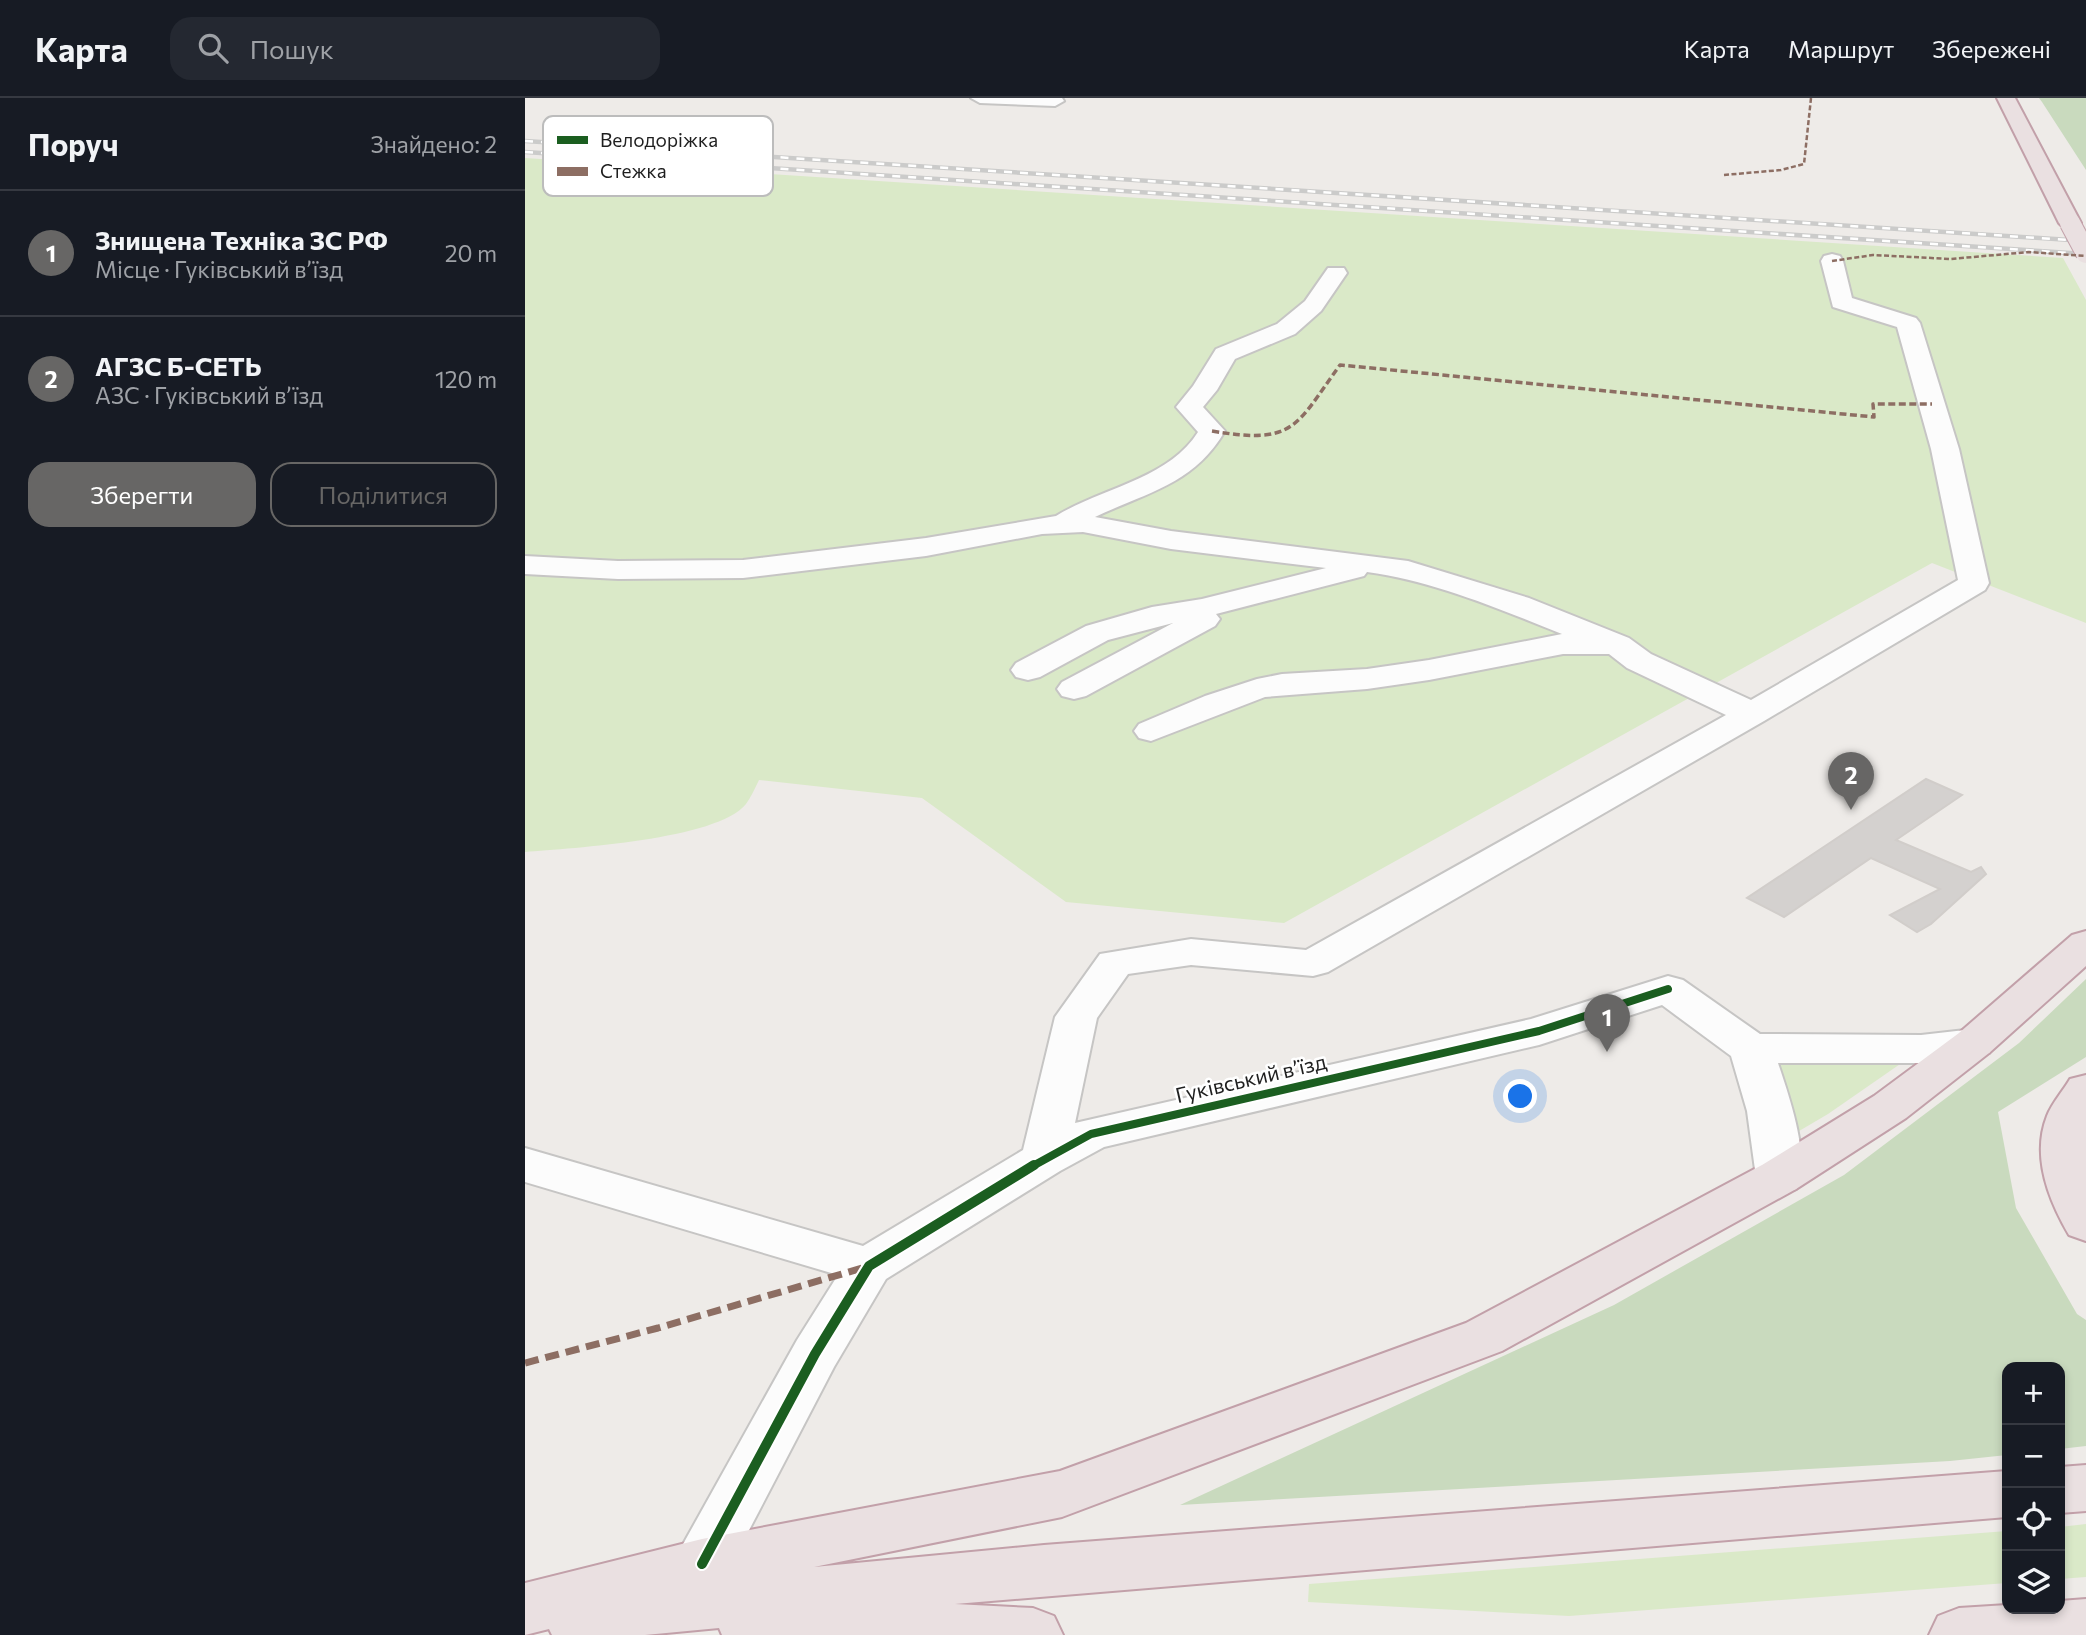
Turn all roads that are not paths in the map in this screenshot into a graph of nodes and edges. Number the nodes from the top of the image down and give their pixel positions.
1 (980, 98) edge
2 (2006, 98) edge
3 (1055, 101) dead end
4 (2086, 253) edge
5 (1832, 261) dead end
6 (1336, 273) dead end
7 (1066, 522) junction
8 (525, 565) edge
9 (1397, 567) junction
10 (1242, 598) junction
11 (1639, 661) junction
12 (1028, 670) dead end
13 (1074, 689) dead end
14 (1752, 714) junction
15 (1151, 732) dead end
16 (2086, 944) edge
17 (1974, 1043) junction
18 (1750, 1048) junction
19 (2086, 1090) edge
20 (1044, 1158) junction
21 (525, 1165) edge
22 (1779, 1177) junction
23 (2086, 1223) edge
24 (869, 1265) junction
25 (2086, 1488) edge
26 (2065, 1490) edge
27 (2002, 1494) edge
28 (702, 1564) junction
29 (525, 1609) edge
30 (619, 1612) junction
31 (525, 1620) edge
32 (2086, 1625) edge
33 (1033, 1635) edge
34 (1959, 1635) edge

1 - 3 street
2 - 4 highway, bridge
5 - 14 street
6 - 7 street
7 - 8 street
7 - 9 street
9 - 10 street
9 - 11 street
10 - 12 street
10 - 13 street
11 - 14 street
11 - 15 street
14 - 20 street
16 - 17 highway
17 - 18 street
17 - 22 highway
18 - 20 street, Гуківський в’їзд
18 - 22 street
19 - 23 highway
20 - 24 street, Гуківський в’їзд
21 - 24 street
22 - 28 highway
24 - 28 street
25 - 26 highway
27 - 30 highway
28 - 29 highway
30 - 31 highway
30 - 33 highway
32 - 34 highway

